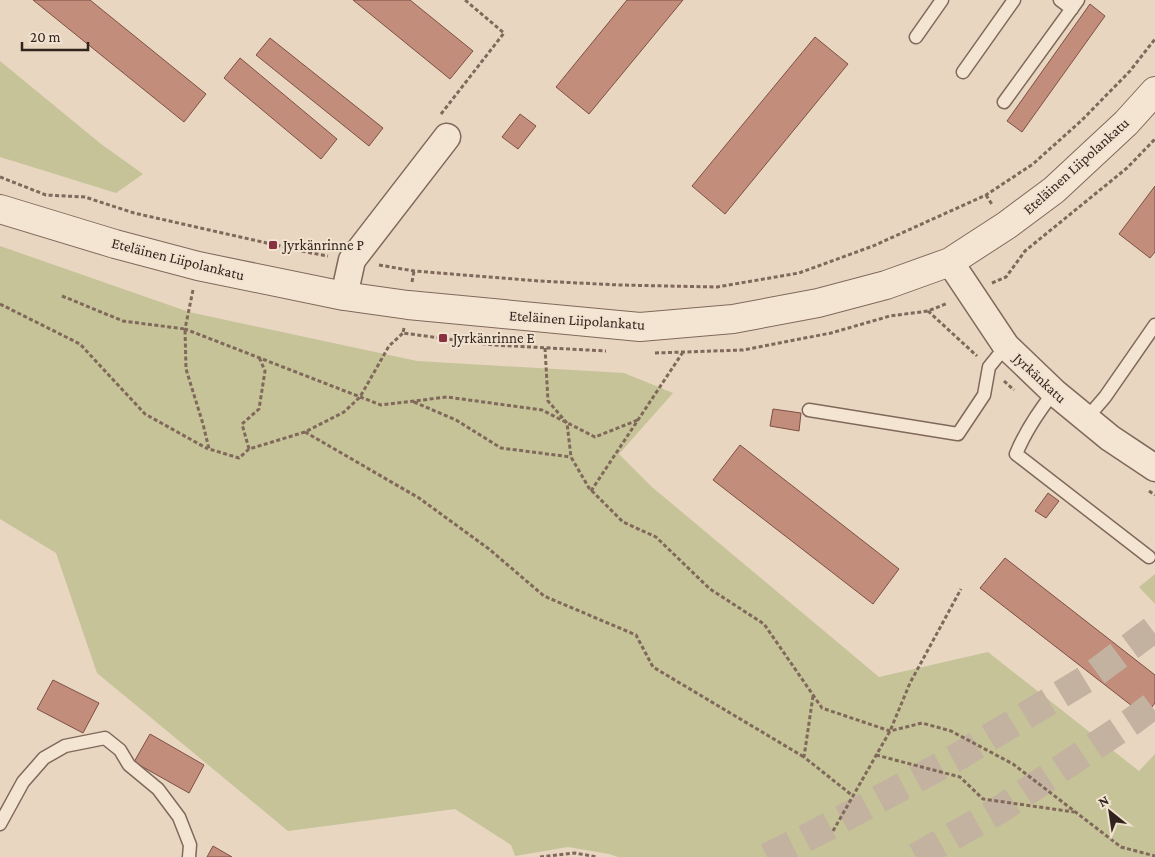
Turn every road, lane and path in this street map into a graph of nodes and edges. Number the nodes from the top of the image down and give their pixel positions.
1 (942, 0) edge
2 (1014, 0) edge
3 (1060, 0) edge
4 (1075, 4) edge
5 (916, 37) dead end
6 (1155, 39) edge
7 (963, 72) dead end
8 (1155, 91) edge
9 (1004, 102) dead end
10 (446, 137) dead end
11 (0, 177) edge
12 (0, 209) edge
13 (352, 260) junction
14 (950, 262) junction
15 (198, 266) junction
16 (62, 296) dead end
17 (344, 296) junction
18 (0, 304) edge
19 (1155, 325) edge
20 (186, 329) junction
21 (403, 333) dead end
22 (1006, 346) junction
23 (545, 348) dead end
24 (683, 352) dead end
25 (258, 357) junction
26 (1054, 392) junction
27 (360, 397) junction
28 (412, 402) junction
29 (809, 410) dead end
30 (1086, 419) junction
31 (638, 420) junction
32 (567, 423) junction
33 (305, 432) junction
34 (249, 448) junction
35 (209, 449) junction
36 (571, 457) junction
37 (1155, 468) edge
38 (591, 491) junction
39 (1149, 557) dead end
40 (961, 589) dead end
41 (813, 695) junction
42 (890, 731) junction
43 (876, 755) junction
44 (804, 757) junction
45 (853, 796) junction
46 (1074, 812) junction
47 (0, 824) edge
48 (833, 831) dead end
49 (1155, 856) edge
50 (189, 857) edge
51 (540, 857) edge
52 (597, 857) edge

1 - 5 lane
2 - 7 lane
3 - 4 lane
4 - 9 lane
6 - 13 path
8 - 14 street, Eteläinen Liipolankatu
10 - 13 street
11 - 13 path
12 - 15 street, Eteläinen Liipolankatu
13 - 17 street
14 - 17 street, Eteläinen Liipolankatu
14 - 22 street, Jyrkänkatu
15 - 17 street, Eteläinen Liipolankatu
15 - 20 path
16 - 20 path
18 - 35 path
19 - 30 lane
20 - 25 path
20 - 35 path
21 - 27 path
22 - 26 street, Jyrkänkatu
22 - 29 lane
23 - 32 path
24 - 31 path
25 - 27 path
25 - 34 path
26 - 30 street, Jyrkänkatu
26 - 39 lane
27 - 28 path
27 - 33 path
28 - 32 path
28 - 36 path
30 - 37 street, Jyrkänkatu
31 - 32 path
31 - 38 path
32 - 36 path
33 - 34 path
33 - 44 path
34 - 35 path
36 - 38 path
38 - 41 path
40 - 42 path
41 - 42 path
41 - 44 path
42 - 43 path
42 - 46 path
43 - 45 path
43 - 46 path
44 - 45 path
45 - 48 path
46 - 49 path
47 - 50 lane
51 - 52 path

